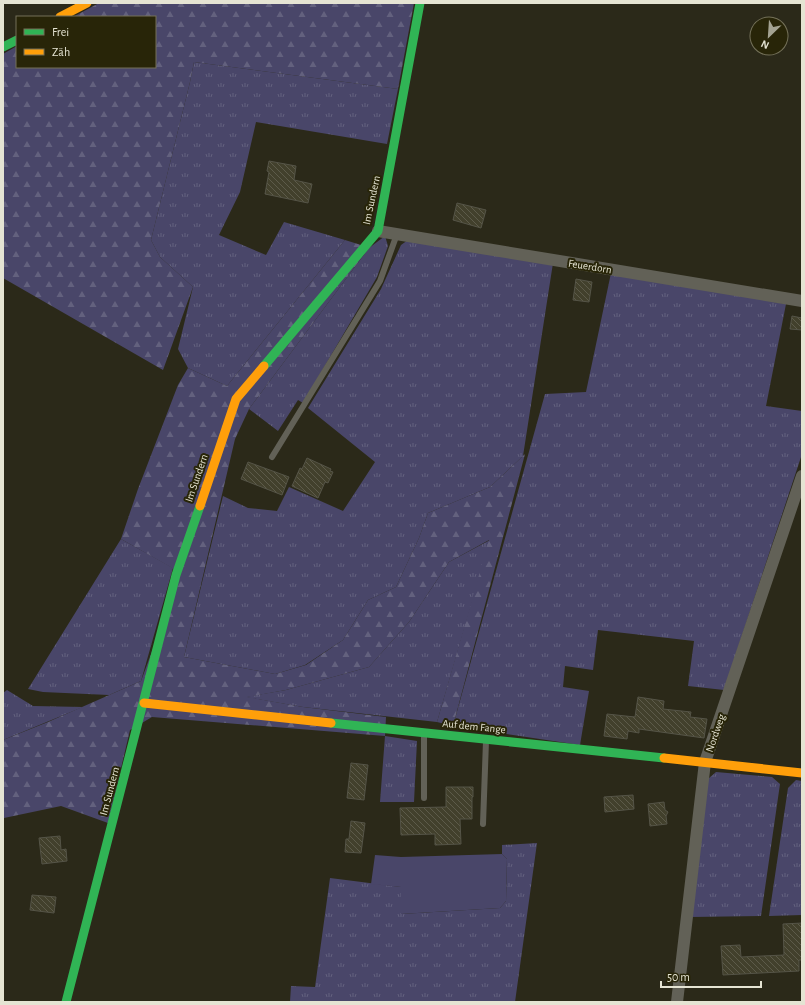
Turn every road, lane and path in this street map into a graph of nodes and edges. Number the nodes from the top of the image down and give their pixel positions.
1 (87, 3) edge
2 (420, 3) edge
3 (62, 16) edge
4 (16, 40) edge
5 (3, 47) edge
6 (378, 231) junction
7 (397, 234) junction
8 (802, 300) edge
9 (272, 457) dead end
10 (802, 476) edge
11 (144, 703) junction
12 (424, 733) junction
13 (486, 739) junction
14 (705, 762) junction
15 (802, 773) edge
16 (424, 798) dead end
17 (483, 824) dead end
18 (66, 1002) edge
19 (677, 1002) edge

1 - 3 street
2 - 6 street, Im Sundern
4 - 5 street
6 - 7 street, Feuerdorn
6 - 11 street, Im Sundern
7 - 8 street, Feuerdorn
7 - 9 lane
10 - 14 street, Nordweg
11 - 12 street, Auf dem Fange
11 - 18 street, Im Sundern
12 - 13 street, Auf dem Fange
12 - 16 lane
13 - 14 street, Auf dem Fange
13 - 17 lane
14 - 15 street, Auf dem Fange
14 - 19 street, Nordweg

